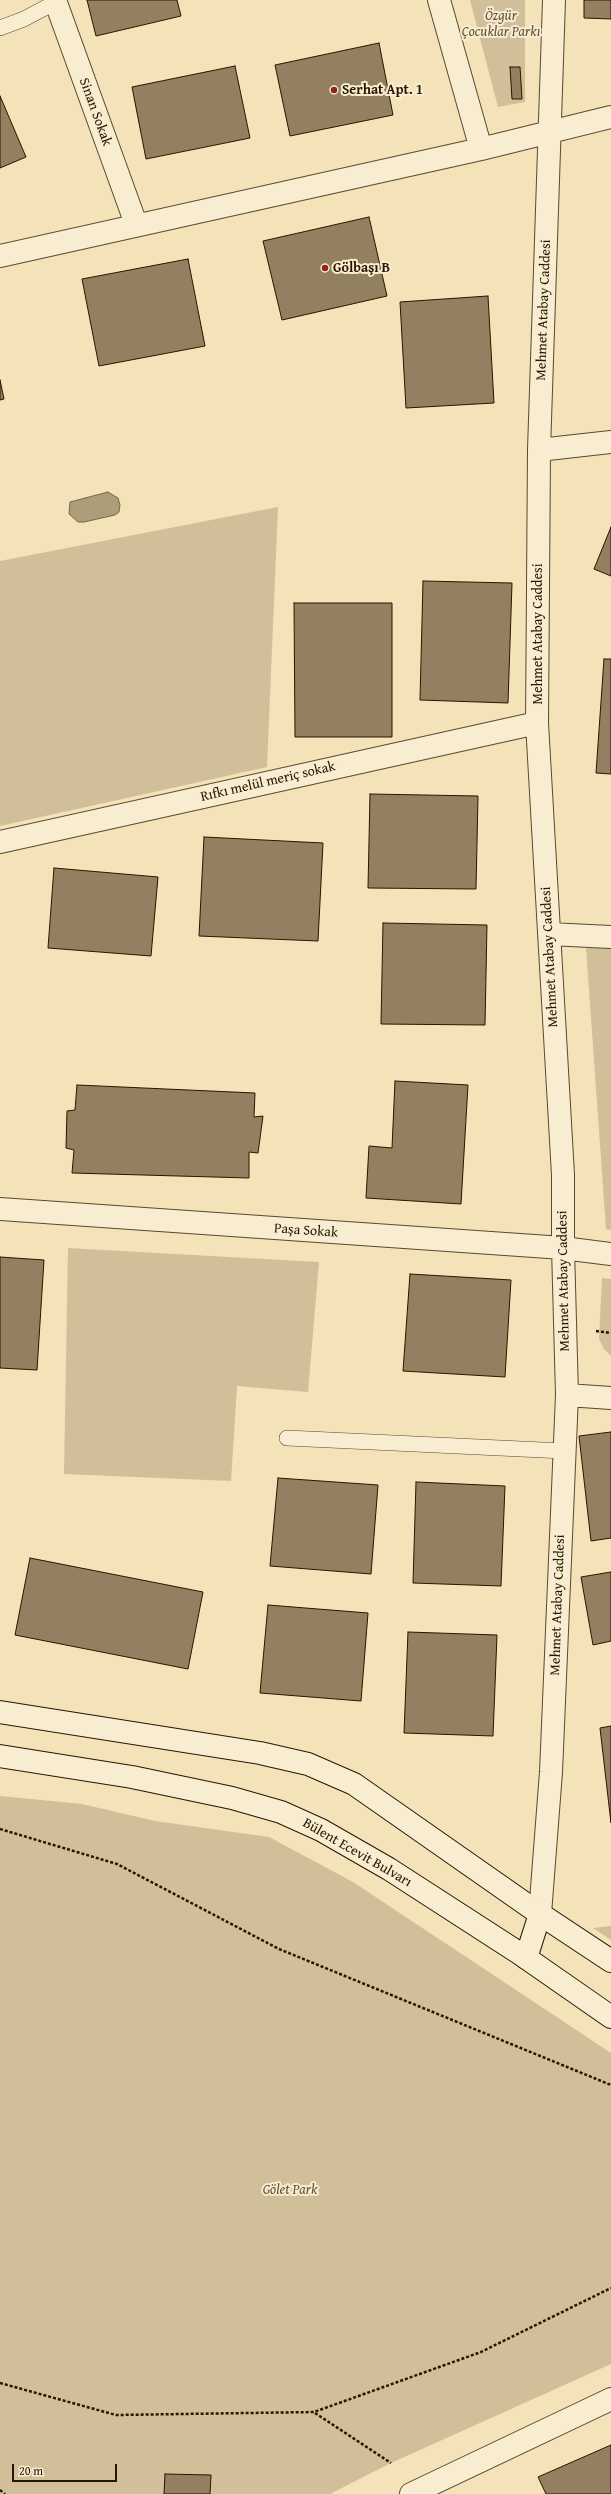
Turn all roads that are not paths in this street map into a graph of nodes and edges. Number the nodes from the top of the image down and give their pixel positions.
1 (439, 0) edge
2 (554, 0) edge
3 (56, 1) edge
4 (0, 28) edge
5 (611, 118) edge
6 (551, 133) junction
7 (482, 149) junction
8 (136, 224) junction
9 (0, 256) edge
10 (611, 442) edge
11 (539, 450) junction
12 (537, 723) junction
13 (0, 842) edge
14 (549, 934) junction
15 (611, 937) edge
16 (0, 1209) edge
17 (562, 1248) junction
18 (611, 1254) edge
19 (567, 1395) junction
20 (611, 1398) edge
21 (286, 1438) dead end
22 (564, 1451) junction
23 (0, 1712) edge
24 (0, 1756) edge
25 (540, 1914) junction
26 (526, 1958) junction
27 (611, 1961) edge
28 (611, 2017) edge
29 (611, 2399) edge
30 (411, 2494) edge

1 - 7 street
2 - 6 street, Mehmet Atabay Caddesi
3 - 4 lane
3 - 8 street, Sinan Sokak
5 - 6 street
6 - 7 street
6 - 11 street, Mehmet Atabay Caddesi
7 - 8 street
8 - 9 street
10 - 11 street
11 - 12 street, Mehmet Atabay Caddesi
12 - 13 street, Rıfkı melül meriç sokak
12 - 14 street, Mehmet Atabay Caddesi
14 - 15 street
14 - 17 street, Mehmet Atabay Caddesi
16 - 17 street, Paşa Sokak
17 - 18 street, Paşa Sokak
17 - 19 street, Mehmet Atabay Caddesi
19 - 20 street
19 - 22 street, Mehmet Atabay Caddesi
21 - 22 lane
22 - 25 street, Mehmet Atabay Caddesi
23 - 25 street
24 - 26 street, Bülent Ecevit Bulvarı
25 - 26 street, Mehmet Atabay Caddesi
25 - 27 street
26 - 28 street, Bülent Ecevit Bulvarı
29 - 30 street

